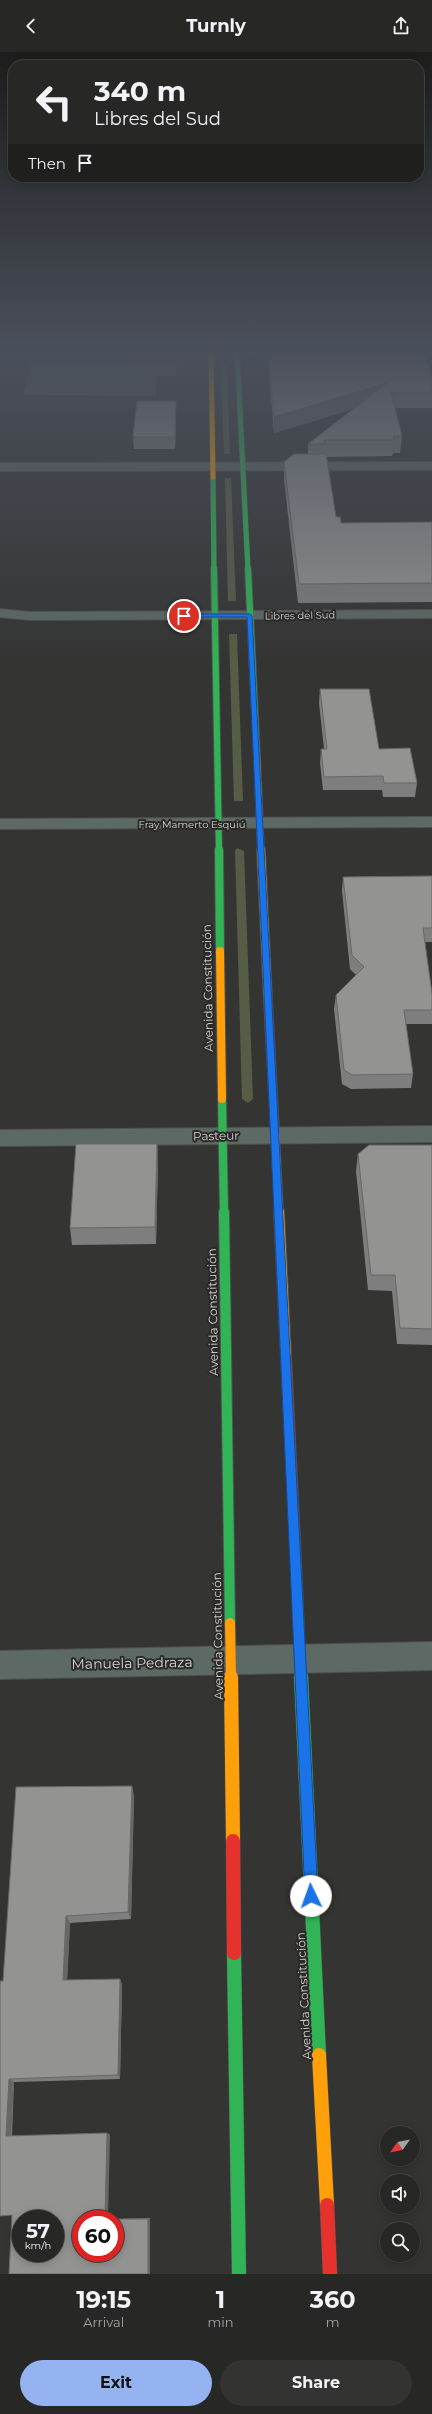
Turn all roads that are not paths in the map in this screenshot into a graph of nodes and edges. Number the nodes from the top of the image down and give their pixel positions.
1 (213, 454) edge
2 (241, 454) edge
3 (213, 466) junction
4 (242, 466) junction
5 (432, 466) edge
6 (0, 467) edge
7 (0, 613) edge
8 (432, 614) edge
9 (215, 616) junction
10 (250, 616) junction
11 (432, 822) edge
12 (260, 823) junction
13 (0, 824) edge
14 (218, 824) junction
15 (432, 1134) edge
16 (275, 1135) junction
17 (222, 1136) junction
18 (0, 1138) edge
19 (432, 1656) edge
20 (300, 1659) junction
21 (230, 1661) junction
22 (0, 1665) edge
23 (239, 2274) edge
24 (330, 2274) edge

1 - 3 main road, Avenida Constitución
2 - 4 main road, Avenida Constitución
3 - 4 street
3 - 6 street
3 - 9 main road, Avenida Constitución
4 - 5 street
4 - 10 main road, Avenida Constitución
7 - 9 street, Libres del Sud
8 - 10 street, Libres del Sud
9 - 10 street, Libres del Sud
9 - 14 main road, Avenida Constitución
10 - 12 main road, Avenida Constitución
11 - 12 street, Fray Mamerto Esquiú
12 - 14 street, Fray Mamerto Esquiú
12 - 16 main road, Avenida Constitución
13 - 14 street, Fray Mamerto Esquiú
14 - 17 main road, Avenida Constitución
15 - 16 street, Pasteur
16 - 17 street, Pasteur
16 - 20 main road, Avenida Constitución
17 - 18 street, Pasteur
17 - 21 main road, Avenida Constitución
19 - 20 street, Manuela Pedraza
20 - 21 street, Manuela Pedraza
20 - 24 main road, Avenida Constitución
21 - 22 street, Manuela Pedraza
21 - 23 main road, Avenida Constitución

